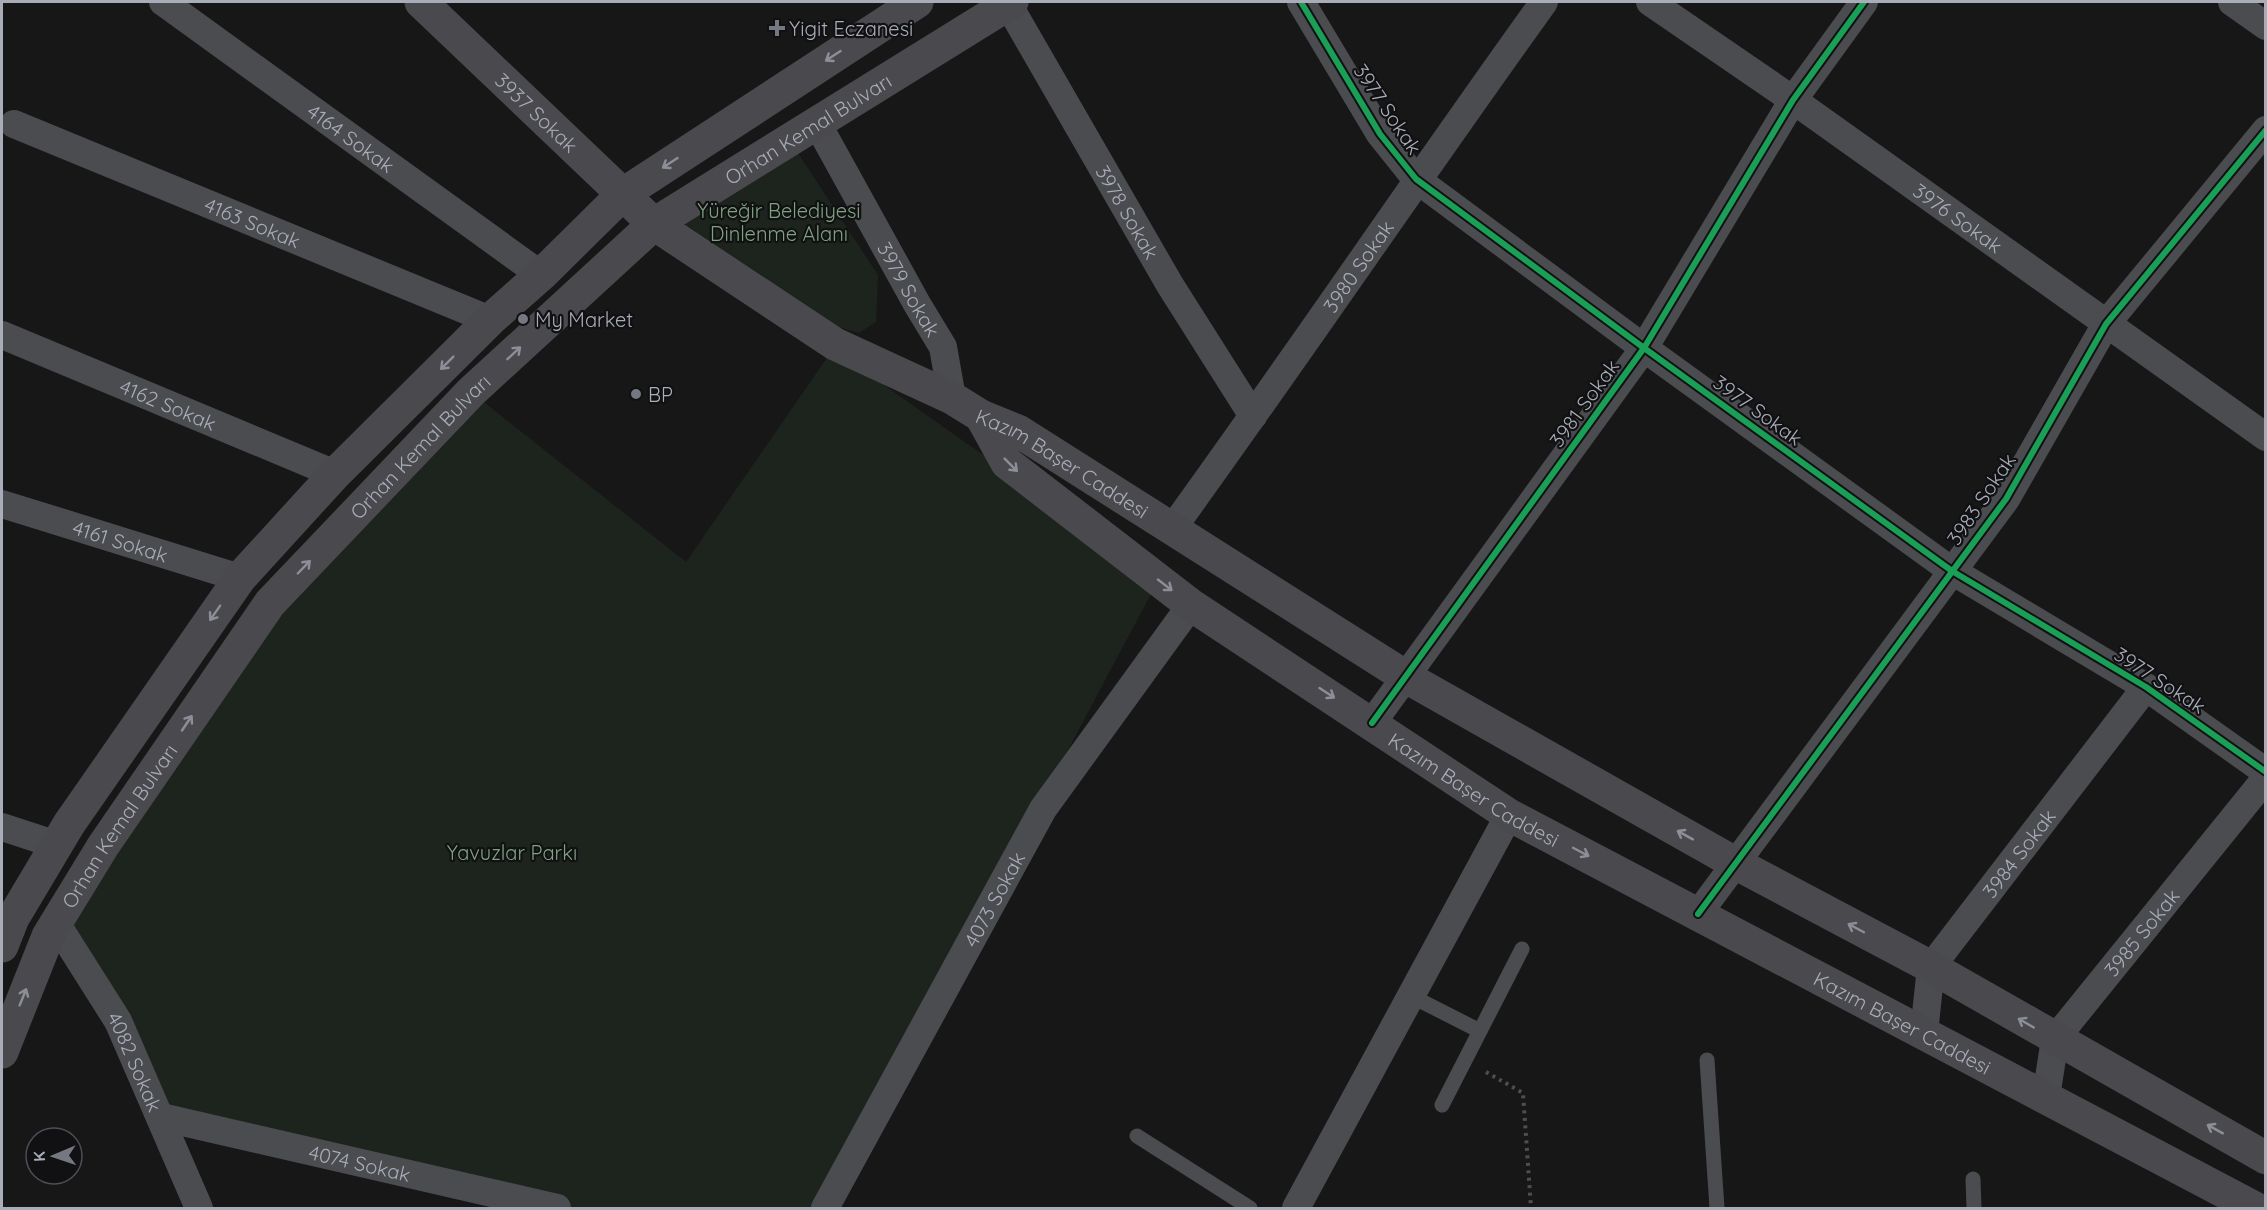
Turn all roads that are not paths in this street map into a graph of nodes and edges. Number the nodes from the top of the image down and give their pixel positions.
1 (163, 2) edge
2 (421, 2) edge
3 (917, 2) edge
4 (1301, 2) edge
5 (1544, 2) edge
6 (1650, 2) edge
7 (1864, 2) edge
8 (2232, 2) edge
9 (1010, 3) edge
10 (2265, 26) edge
11 (1793, 100) junction
12 (817, 123) junction
13 (14, 124) dead end
14 (2265, 130) edge
15 (1416, 179) junction
16 (623, 194) junction
17 (654, 224) junction
18 (541, 275) junction
19 (490, 320) junction
20 (2106, 324) junction
21 (2, 335) edge
22 (1644, 348) junction
23 (952, 398) junction
24 (981, 416) junction
25 (1253, 416) junction
26 (2265, 437) edge
27 (335, 474) junction
28 (2, 504) edge
29 (1172, 529) junction
30 (1952, 572) junction
31 (240, 578) junction
32 (1191, 605) junction
33 (1406, 677) junction
34 (2146, 687) junction
35 (1372, 723) junction
36 (2265, 772) edge
37 (2265, 778) edge
38 (1509, 815) junction
39 (2, 827) edge
40 (57, 845) junction
41 (1735, 863) junction
42 (1698, 914) junction
43 (56, 923) junction
44 (2, 946) edge
45 (1522, 949) dead end
46 (1931, 967) junction
47 (1411, 996) junction
48 (1480, 1031) junction
49 (1924, 1033) junction
50 (2055, 1039) junction
51 (2, 1052) edge
52 (1707, 1060) dead end
53 (2046, 1097) junction
54 (1442, 1105) dead end
55 (161, 1117) junction
56 (1137, 1136) dead end
57 (2265, 1158) edge
58 (1973, 1179) dead end
59 (199, 1209) edge
60 (557, 1209) edge
61 (825, 1209) edge
62 (1250, 1209) edge
63 (1296, 1209) edge
64 (1717, 1209) edge
65 (1974, 1209) edge
66 (2255, 1209) edge

1 - 18 street, 4164 Sokak
2 - 16 main road, 3937 Sokak
3 -> 16 main road, Orhan Kemal Bulvarı
4 - 15 street, 3977 Sokak
5 - 15 street, 3980 Sokak
6 - 11 street, 3976 Sokak
7 - 11 street, 3981 Sokak
8 - 10 street
9 - 12 main road, Orhan Kemal Bulvarı
9 - 25 street, 3978 Sokak
11 - 20 street, 3976 Sokak
11 - 22 street, 3981 Sokak
12 - 17 main road, Orhan Kemal Bulvarı
12 - 23 street, 3979 Sokak
13 - 19 street, 4163 Sokak
14 - 20 street, 3983 Sokak
15 - 22 street, 3977 Sokak
15 - 25 street, 3980 Sokak
16 - 17 main road, 3937 Sokak
16 - 18 main road, Orhan Kemal Bulvarı
17 - 23 main road
43 -> 17 main road, Orhan Kemal Bulvarı
18 - 19 main road, Orhan Kemal Bulvarı
19 -> 27 main road, Orhan Kemal Bulvarı
20 - 26 street, 3976 Sokak
20 - 30 street, 3983 Sokak
21 - 27 street, 4162 Sokak
22 - 30 street, 3977 Sokak
22 - 33 street, 3981 Sokak
23 - 24 main road
24 - 29 main road, Kazım Başer Caddesi
24 -> 32 main road, Kazım Başer Caddesi
25 - 29 street, 3980 Sokak
27 - 31 main road, Orhan Kemal Bulvarı
28 - 31 street, 4161 Sokak
29 - 33 main road, Kazım Başer Caddesi
30 - 34 street, 3977 Sokak
30 - 41 street, 3983 Sokak
31 -> 40 main road, Orhan Kemal Bulvarı
32 -> 35 main road, Kazım Başer Caddesi
32 - 61 street, 4073 Sokak
33 - 35 street, 3981 Sokak
41 -> 33 main road, Kazım Başer Caddesi
34 - 36 street, 3977 Sokak
34 - 46 street, 3984 Sokak
35 - 38 main road, Kazım Başer Caddesi
37 - 50 street, 3985 Sokak
38 -> 42 main road, Kazım Başer Caddesi
38 - 47 street
39 - 40 street
40 - 44 main road, Orhan Kemal Bulvarı
41 - 42 street, 3983 Sokak
46 -> 41 main road, Kazım Başer Caddesi
42 - 49 main road, Kazım Başer Caddesi
51 -> 43 main road, Orhan Kemal Bulvarı
43 - 55 street, 4082 Sokak
45 - 48 lane
46 - 49 street
50 -> 46 main road, Kazım Başer Caddesi
47 - 48 lane
47 - 63 street
48 - 54 lane
49 - 53 main road, Kazım Başer Caddesi
50 - 53 street, 3985 Sokak
57 -> 50 main road, Kazım Başer Caddesi
52 - 64 lane
53 - 66 main road, Kazım Başer Caddesi
55 - 59 street, 4082 Sokak
55 - 60 street, 4074 Sokak
56 - 62 lane
58 - 65 lane

